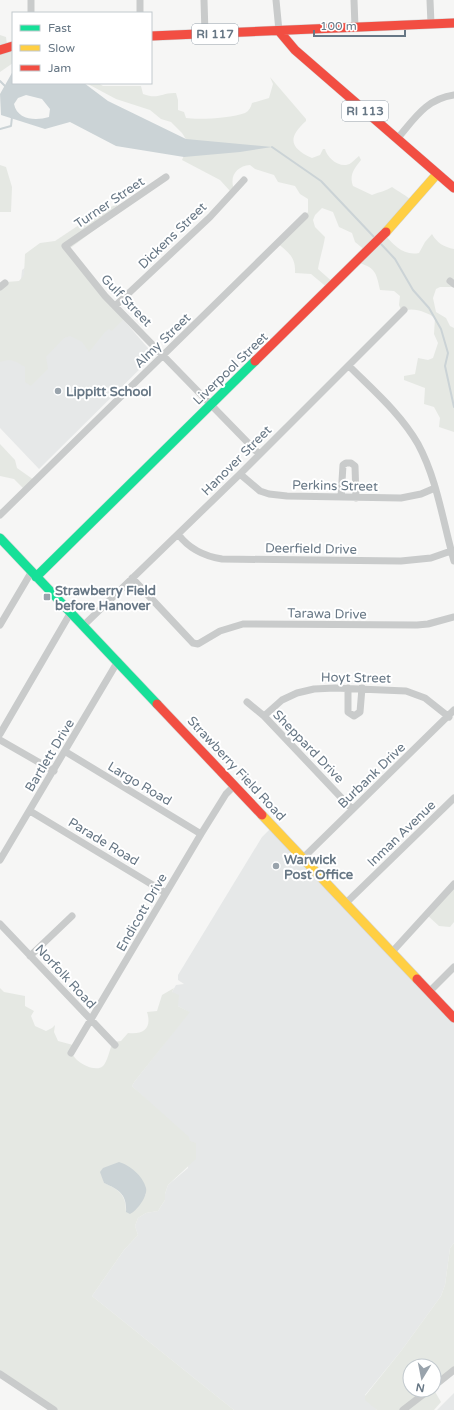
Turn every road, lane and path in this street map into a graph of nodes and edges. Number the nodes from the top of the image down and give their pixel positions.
1 (31, 0) edge
2 (140, 0) edge
3 (204, 0) edge
4 (276, 0) edge
5 (354, 0) edge
6 (430, 0) edge
7 (31, 12) edge
8 (140, 12) edge
9 (454, 23) edge
10 (432, 24) junction
11 (355, 27) junction
12 (279, 31) junction
13 (205, 34) junction
14 (152, 36) edge
15 (12, 46) edge
16 (0, 50) edge
17 (454, 95) edge
18 (397, 139) junction
19 (437, 174) junction
20 (166, 177) dead end
21 (244, 180) dead end
22 (454, 188) edge
23 (305, 216) dead end
24 (65, 246) joint
25 (115, 306) junction
26 (404, 310) dead end
27 (164, 356) junction
28 (349, 366) junction
29 (212, 404) junction
30 (259, 454) junction
31 (240, 474) junction
32 (435, 488) junction
33 (340, 497) junction
34 (356, 498) junction
35 (0, 515) edge
36 (178, 534) junction
37 (0, 538) edge
38 (452, 551) junction
39 (454, 561) edge
40 (34, 574) junction
41 (132, 578) junction
42 (71, 612) junction
43 (454, 617) edge
44 (0, 626) edge
45 (83, 626) junction
46 (118, 662) junction
47 (348, 688) junction
48 (362, 688) junction
49 (248, 702) dead end
50 (454, 710) edge
51 (264, 716) junction
52 (449, 717) junction
53 (0, 734) edge
54 (0, 740) edge
55 (66, 752) junction
56 (54, 771) junction
57 (235, 785) junction
58 (454, 798) edge
59 (352, 809) junction
60 (30, 811) junction
61 (201, 834) junction
62 (304, 857) junction
63 (0, 860) edge
64 (454, 884) edge
65 (166, 893) junction
66 (347, 902) junction
67 (72, 916) dead end
68 (0, 924) edge
69 (392, 952) junction
70 (30, 956) junction
71 (454, 967) edge
72 (429, 992) junction
73 (454, 1018) edge
74 (92, 1021) junction
75 (116, 1045) dead end
76 (71, 1053) dead end
77 (454, 1370) edge
78 (0, 1374) edge
79 (442, 1380) edge
80 (419, 1398) edge
81 (54, 1410) edge
82 (403, 1410) edge

1 - 7 street
2 - 8 street
3 - 13 street
4 - 12 street
5 - 11 street
6 - 10 street
9 - 10 street, RI 117
10 - 11 street, RI 117
11 - 12 street, RI 117
12 - 13 street, RI 117
12 - 18 street, RI 113
13 - 14 street, RI 117
15 - 16 street
17 - 18 street
18 - 19 street, RI 113
19 - 22 street, RI 113
19 - 29 street, Liverpool Street
20 - 24 street, Turner Street
21 - 25 street, Dickens Street
23 - 27 street, Almy Street
24 - 25 street, Gulf Street
25 - 27 street, Gulf Street
26 - 28 street, Hanover Street
27 - 29 street, Gulf Street
27 - 35 street, Almy Street
28 - 30 street, Hanover Street
28 - 32 street
29 - 30 street, Gulf Street
29 - 40 street, Liverpool Street
30 - 31 street, Hanover Street
31 - 33 street, Perkins Street
31 - 36 street, Hanover Street
32 - 34 street, Perkins Street
32 - 38 street
33 - 34 street, Perkins Street
33 - 34 street
36 - 38 street, Deerfield Drive
36 - 41 street, Hanover Street
37 - 40 street, Strawberry Field Road
38 - 39 street
40 - 42 street, Strawberry Field Road
40 - 44 street
41 - 43 street, Tarawa Drive
41 - 45 street, Hanover Street
42 - 45 street, Strawberry Field Road
42 - 53 street
45 - 46 street, Strawberry Field Road
46 - 55 street, Bartlett Drive
46 - 57 street, Strawberry Field Road
47 - 48 street, Hoyt Street
47 - 48 street
47 - 51 street, Hoyt Street
48 - 52 street, Hoyt Street
49 - 51 street, Sheppard Drive
50 - 52 street, Burbank Drive
51 - 59 street, Sheppard Drive
52 - 59 street, Burbank Drive
54 - 56 street
55 - 56 street, Bartlett Drive
55 - 61 street, Largo Road
56 - 60 street, Bartlett Drive
57 - 61 street, Endicott Drive
57 - 62 street, Strawberry Field Road
58 - 66 street, Inman Avenue
59 - 62 street, Burbank Drive
60 - 63 street, Bartlett Drive
60 - 65 street, Parade Road
61 - 65 street, Endicott Drive
62 - 66 street, Strawberry Field Road
64 - 69 street
65 - 74 street, Endicott Drive
66 - 69 street, Strawberry Field Road
67 - 70 street
68 - 70 street, Norfolk Road
69 - 72 street, Strawberry Field Road
70 - 74 street, Norfolk Road
71 - 72 street
72 - 73 street, Strawberry Field Road
74 - 75 street, Norfolk Road
74 - 76 street, Endicott Drive
77 - 79 street
78 - 81 street
80 - 82 street

